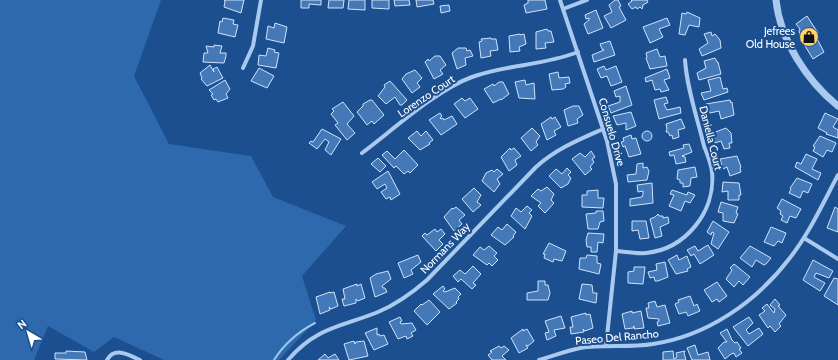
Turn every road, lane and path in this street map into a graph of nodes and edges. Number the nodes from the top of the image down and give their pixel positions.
1 (261, 0) edge
2 (560, 0) edge
3 (587, 0) edge
4 (776, 0) edge
5 (563, 9) junction
6 (578, 52) junction
7 (685, 60) dead end
8 (243, 68) dead end
9 (838, 106) edge
10 (603, 129) junction
11 (362, 153) dead end
12 (838, 175) edge
13 (804, 238) junction
14 (616, 251) junction
15 (838, 259) edge
16 (606, 346) junction
17 (107, 360) edge
18 (140, 360) edge
19 (288, 360) edge
20 (539, 360) edge

1 - 8 street
2 - 5 street, Consuelo Drive
3 - 5 street
4 - 9 street
5 - 6 street, Consuelo Drive
6 - 10 street, Consuelo Drive
6 - 11 street, Lorenzo Court
7 - 14 street, Daniella Court
10 - 14 street, Consuelo Drive
10 - 19 street, Normans Way
12 - 13 street, Paseo Del Rancho
13 - 15 street
13 - 16 street, Paseo Del Rancho
14 - 16 street, Consuelo Drive
16 - 20 street, Paseo Del Rancho
17 - 18 street

